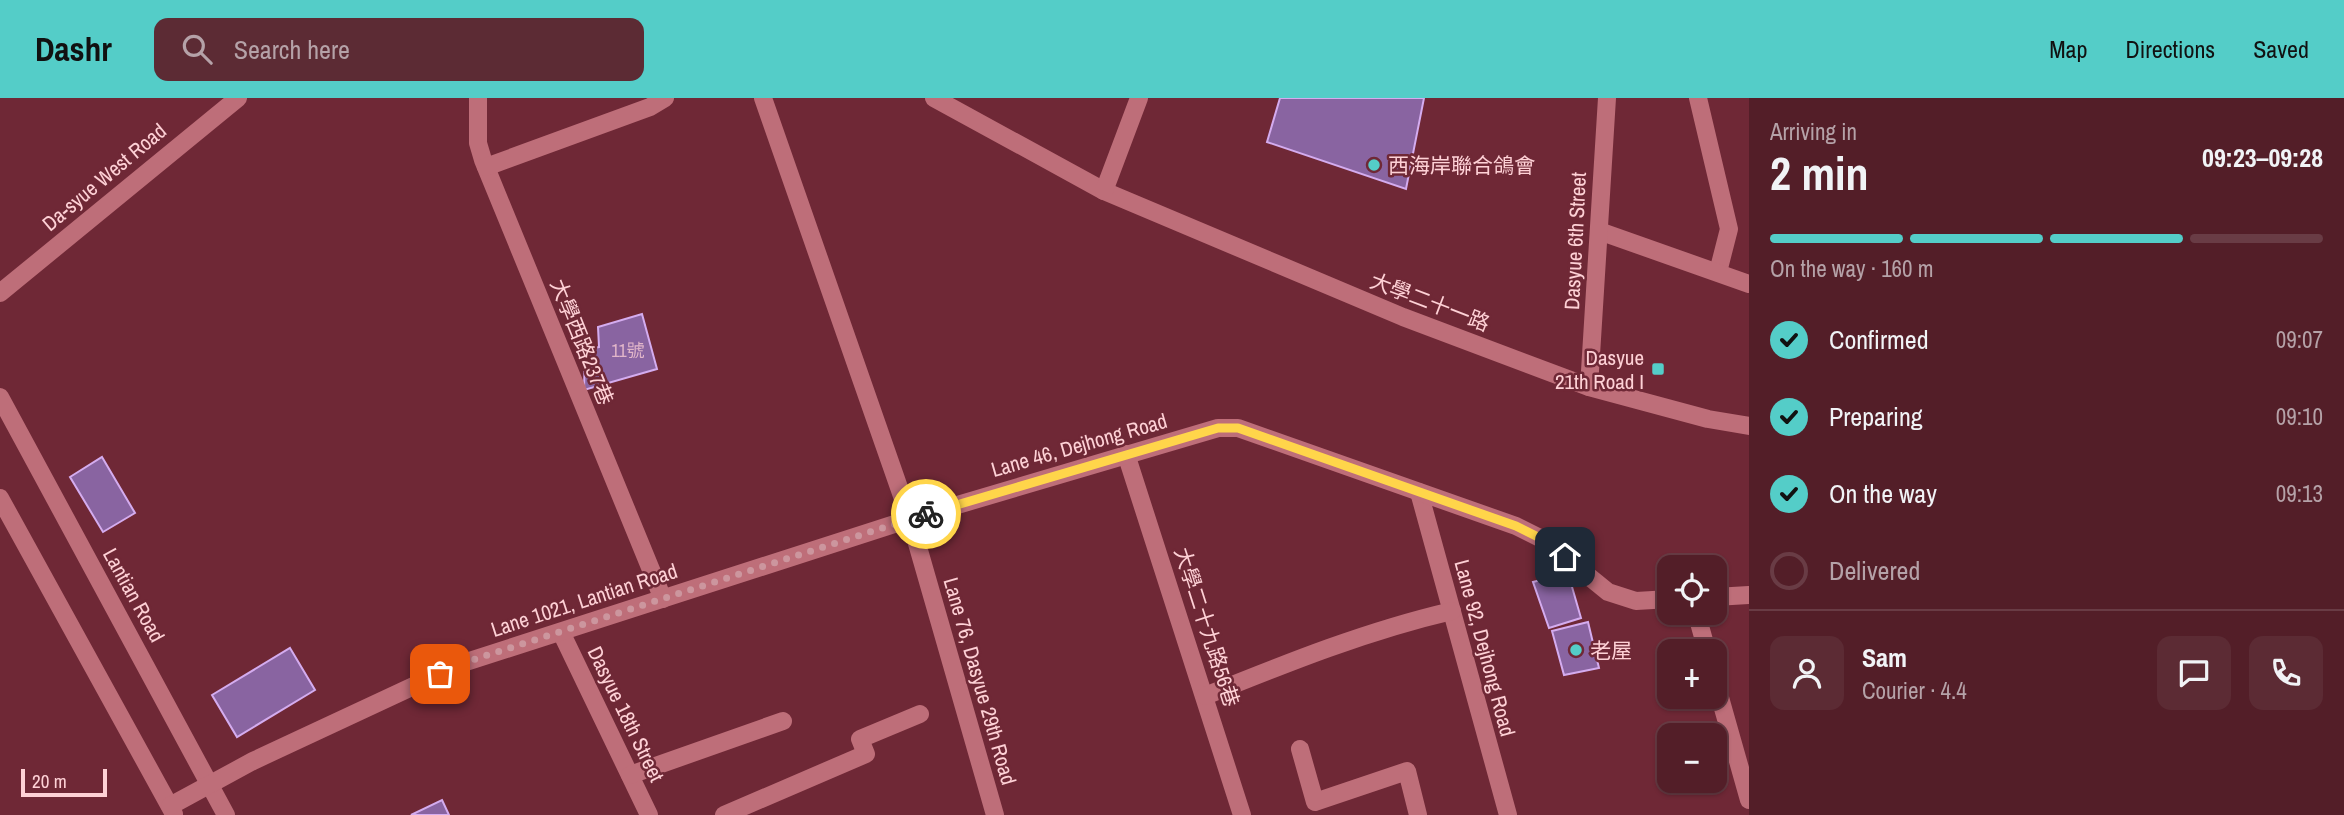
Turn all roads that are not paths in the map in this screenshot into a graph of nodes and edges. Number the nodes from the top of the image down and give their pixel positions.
1 (238, 98) edge
2 (478, 98) edge
3 (665, 98) edge
4 (763, 98) edge
5 (934, 98) edge
6 (1139, 98) edge
7 (1607, 98) edge
8 (1698, 98) edge
9 (486, 167) junction
10 (1104, 191) junction
11 (1599, 232) junction
12 (1718, 272) junction
13 (1749, 284) edge
14 (0, 293) edge
15 (1589, 387) junction
16 (0, 397) edge
17 (1749, 426) edge
18 (1126, 454) junction
19 (1419, 492) junction
20 (0, 498) edge
21 (910, 519) junction
22 (1749, 595) edge
23 (1727, 596) edge
24 (663, 599) junction
25 (1657, 599) edge
26 (1452, 611) junction
27 (561, 632) junction
28 (1205, 696) junction
29 (1723, 709) edge
30 (920, 713) dead end
31 (783, 721) dead end
32 (1300, 749) dead end
33 (630, 775) junction
34 (209, 783) junction
35 (1749, 800) edge
36 (172, 810) edge
37 (226, 815) edge
38 (649, 815) edge
39 (724, 815) edge
40 (995, 815) edge
41 (1242, 815) edge
42 (1418, 815) edge
43 (1508, 815) edge

1 - 14 street, Da-syue West Road
2 - 9 street, 大學西路237巷
3 - 9 street
4 - 21 street
5 - 10 street, 大學二十一路
6 - 10 street
7 - 11 street, Dasyue 6th Street
8 - 12 street
9 - 24 street, 大學西路237巷
10 - 15 street, 大學二十一路
11 - 12 street
11 - 15 street, Dasyue 6th Street
12 - 13 street
15 - 17 street, 大學二十一路
16 - 34 street, Lantian Road
18 - 19 street, Lane 46, Dejhong Road
18 - 21 street, Lane 46, Dejhong Road
18 - 28 street, 大學二十九路56巷
19 - 25 street, Lane 46, Dejhong Road
19 - 26 street, Lane 92, Dejhong Road
20 - 36 street
21 - 24 street, Lane 1021, Lantian Road
21 - 40 street, Lane 76, Dasyue 29th Road
22 - 23 street
24 - 27 street, Lane 1021, Lantian Road
26 - 28 street
26 - 43 street, Lane 92, Dejhong Road
27 - 33 street, Dasyue 18th Street
27 - 34 street, Lane 1021, Lantian Road
28 - 41 street, 大學二十九路56巷
29 - 35 street
30 - 39 street
31 - 33 street
32 - 42 street
33 - 38 street, Dasyue 18th Street
34 - 36 street, Lane 1021, Lantian Road
34 - 37 street, Lantian Road

